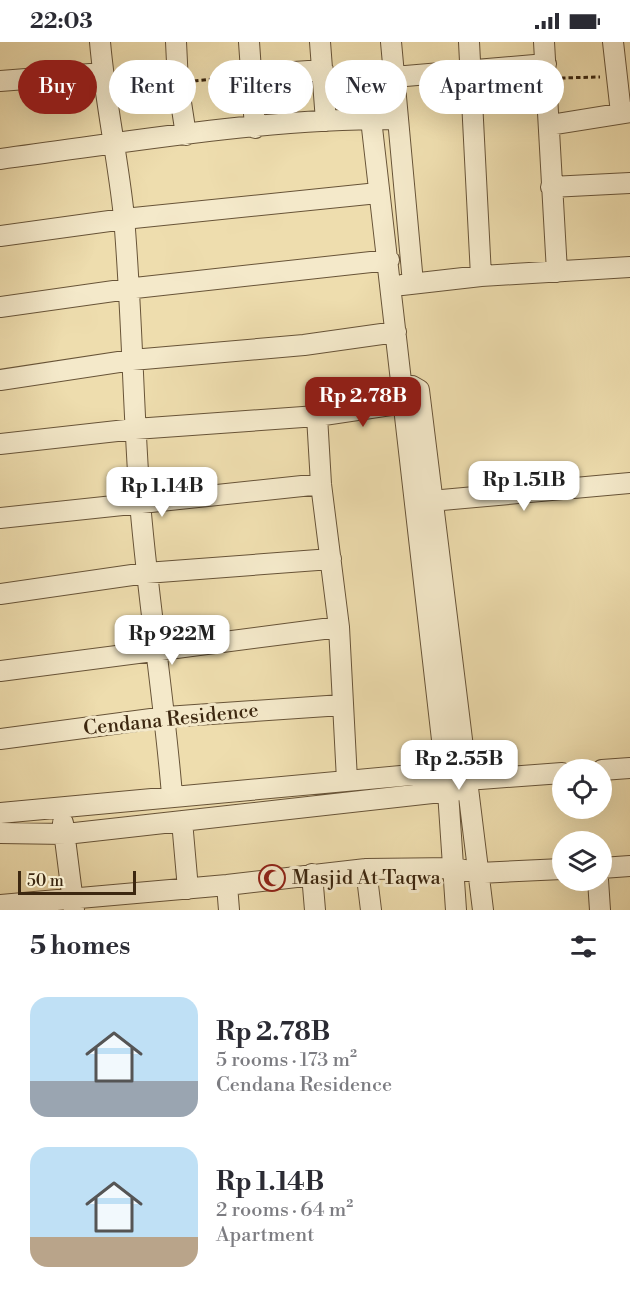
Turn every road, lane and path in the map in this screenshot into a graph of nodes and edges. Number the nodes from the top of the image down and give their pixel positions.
1 (100, 42) edge
2 (176, 42) edge
3 (249, 42) edge
4 (320, 42) edge
5 (391, 42) edge
6 (469, 42) edge
7 (543, 42) edge
8 (613, 42) edge
9 (251, 60) edge
10 (393, 60) edge
11 (470, 60) edge
12 (545, 60) edge
13 (323, 70) junction
14 (313, 71) edge
15 (564, 72) edge
16 (103, 73) junction
17 (615, 77) junction
18 (0, 81) edge
19 (626, 113) edge
20 (254, 114) edge
21 (398, 114) edge
22 (472, 114) edge
23 (549, 114) edge
24 (371, 118) junction
25 (398, 119) junction
26 (326, 121) junction
27 (550, 125) junction
28 (255, 128) junction
29 (186, 135) junction
30 (116, 144) junction
31 (0, 159) edge
32 (630, 183) edge
33 (551, 187) junction
34 (378, 194) junction
35 (124, 219) junction
36 (0, 236) edge
37 (389, 260) junction
38 (630, 267) edge
39 (557, 272) junction
40 (481, 276) junction
41 (413, 283) junction
42 (392, 287) junction
43 (128, 289) junction
44 (0, 307) edge
45 (396, 332) junction
46 (132, 360) junction
47 (0, 380) edge
48 (403, 395) junction
49 (317, 416) junction
50 (135, 429) junction
51 (0, 444) edge
52 (321, 483) junction
53 (630, 483) edge
54 (140, 501) junction
55 (424, 502) junction
56 (0, 518) edge
57 (331, 559) junction
58 (146, 573) junction
59 (0, 594) edge
60 (339, 627) junction
61 (157, 649) junction
62 (0, 671) edge
63 (342, 705) junction
64 (166, 717) junction
65 (0, 739) edge
66 (630, 768) edge
67 (612, 769) edge
68 (444, 772) junction
69 (552, 774) edge
70 (347, 780) junction
71 (465, 783) junction
72 (172, 795) junction
73 (60, 810) junction
74 (0, 813) edge
75 (182, 821) junction
76 (0, 833) edge
77 (66, 834) junction
78 (630, 866) edge
79 (612, 867) edge
80 (366, 868) junction
81 (455, 868) junction
82 (552, 869) edge
83 (479, 873) junction
84 (312, 874) junction
85 (226, 885) junction
86 (188, 889) junction
87 (599, 891) edge
88 (153, 901) edge
89 (73, 904) edge
90 (0, 905) edge
91 (229, 910) edge
92 (315, 910) edge
93 (371, 910) edge
94 (456, 910) edge
95 (483, 910) edge
96 (600, 910) edge

1 - 16 street
2 - 29 street
3 - 9 street
4 - 13 street
5 - 10 street
6 - 11 street
7 - 12 street
8 - 17 street
13 - 14 street
13 - 26 street
15 - 17 path
16 - 18 street
16 - 30 street
17 - 19 street
19 - 27 street
20 - 28 street
21 - 25 street
22 - 40 street
23 - 27 street
24 - 25 street
24 - 26 street
24 - 34 street
25 - 41 street
26 - 28 street
27 - 33 street
28 - 29 street
29 - 30 street
30 - 31 street
30 - 35 street
32 - 33 street
33 - 39 street
34 - 35 street
34 - 37 street
35 - 36 street
35 - 43 street
37 - 42 street
37 - 43 street
38 - 39 street
39 - 40 street
40 - 41 street
41 - 42 street
42 - 45 street
43 - 44 street
43 - 46 street
45 - 46 street
45 - 48 street
46 - 47 street
46 - 50 street
48 - 49 street
48 - 55 street
49 - 50 street
49 - 52 street
50 - 51 street
50 - 54 street
52 - 54 street
52 - 57 street
53 - 55 street
54 - 56 street
54 - 58 street
55 - 68 street
55 - 71 street
57 - 58 street
57 - 60 street
58 - 59 street
58 - 61 street
60 - 61 street
60 - 63 street
61 - 62 street
61 - 64 street
63 - 64 street, Cendana Residence
63 - 70 street
64 - 65 street, Cendana Residence
64 - 72 street
66 - 67 street
68 - 70 street
68 - 71 street
69 - 71 street
70 - 72 street
71 - 75 street
71 - 81 street
71 - 83 street
72 - 73 street
73 - 74 street
73 - 77 street
75 - 77 street
75 - 86 street
76 - 77 street
77 - 89 street
78 - 79 street
80 - 81 street
80 - 84 street
80 - 93 street
81 - 83 street
81 - 94 street
82 - 83 street
83 - 95 street
84 - 85 street
84 - 92 street
85 - 86 street
85 - 91 street
86 - 88 street
87 - 96 street
88 - 89 street
89 - 90 street

